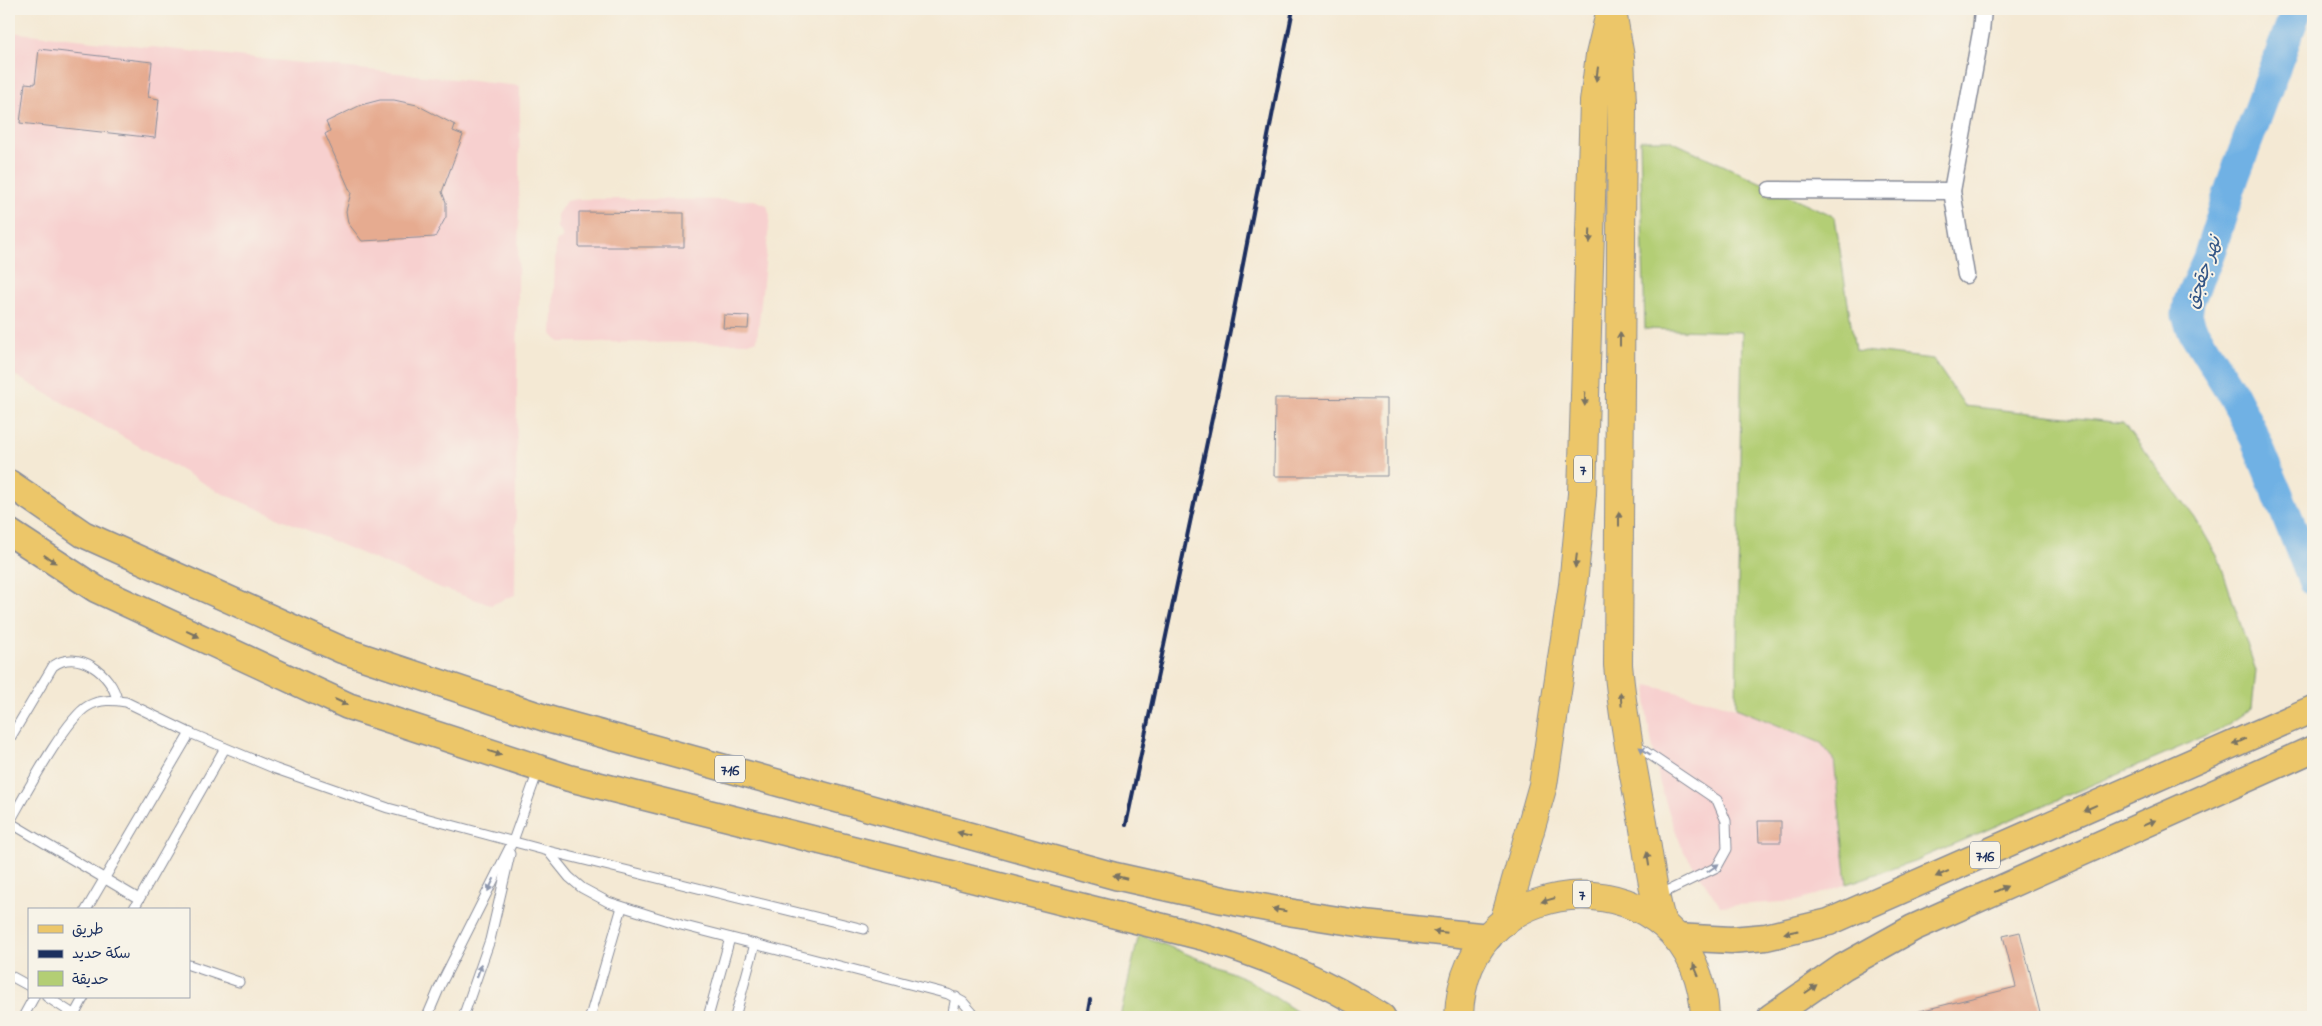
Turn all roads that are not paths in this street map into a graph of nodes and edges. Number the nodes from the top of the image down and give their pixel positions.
1 (1611, 9) edge
2 (1983, 9) edge
3 (1770, 190) dead end
4 (1952, 191) junction
5 (1966, 275) dead end
6 (9, 483) edge
7 (9, 532) edge
8 (117, 700) junction
9 (2313, 709) edge
10 (190, 733) junction
11 (1627, 739) junction
12 (9, 740) edge
13 (225, 748) junction
14 (2306, 752) edge
15 (539, 768) junction
16 (9, 822) edge
17 (512, 841) junction
18 (548, 851) junction
19 (105, 879) junction
20 (1654, 898) junction
21 (139, 899) junction
22 (622, 906) junction
23 (87, 908) edge
24 (134, 908) edge
25 (864, 929) dead end
26 (1496, 930) junction
27 (1669, 930) junction
28 (730, 938) junction
29 (755, 944) junction
30 (190, 965) edge
31 (9, 975) edge
32 (239, 982) dead end
33 (28, 985) edge
34 (956, 997) junction
35 (33, 998) edge
36 (48, 998) edge
37 (84, 998) edge
38 (75, 1016) edge
39 (23, 1017) edge
40 (427, 1017) edge
41 (463, 1017) edge
42 (590, 1017) edge
43 (708, 1017) edge
44 (735, 1017) edge
45 (952, 1017) edge
46 (976, 1017) edge
47 (1382, 1017) edge
48 (1459, 1017) edge
49 (1706, 1017) edge
50 (1771, 1017) edge

11 -> 1 highway, 7
1 -> 26 highway, 7
2 - 4 street
3 - 4 street
4 - 5 street
26 -> 6 main road, 716
7 -> 15 main road
8 - 10 lane
8 - 12 lane
8 - 16 lane
9 -> 27 main road, 716
10 - 13 lane
10 - 19 lane
20 -> 11 highway, 7
20 -> 11 lane
13 - 17 lane
13 - 21 lane
50 -> 14 main road, 716
15 - 17 lane
15 - 47 main road
16 - 19 lane
17 - 18 lane
17 -> 40 lane
41 -> 17 lane
18 - 22 lane
18 - 25 lane
19 - 21 lane
19 - 23 lane
20 - 27 highway, 7
21 - 24 lane
22 - 28 lane
22 - 42 lane
27 -> 26 highway, 7
26 - 48 highway, 7
49 -> 27 highway, 7
28 - 29 lane
28 - 43 lane
29 - 34 lane
29 - 44 lane
30 - 32 lane
31 - 33 lane
34 - 45 lane
34 - 46 lane
35 - 39 lane
36 - 38 lane
37 - 38 lane

